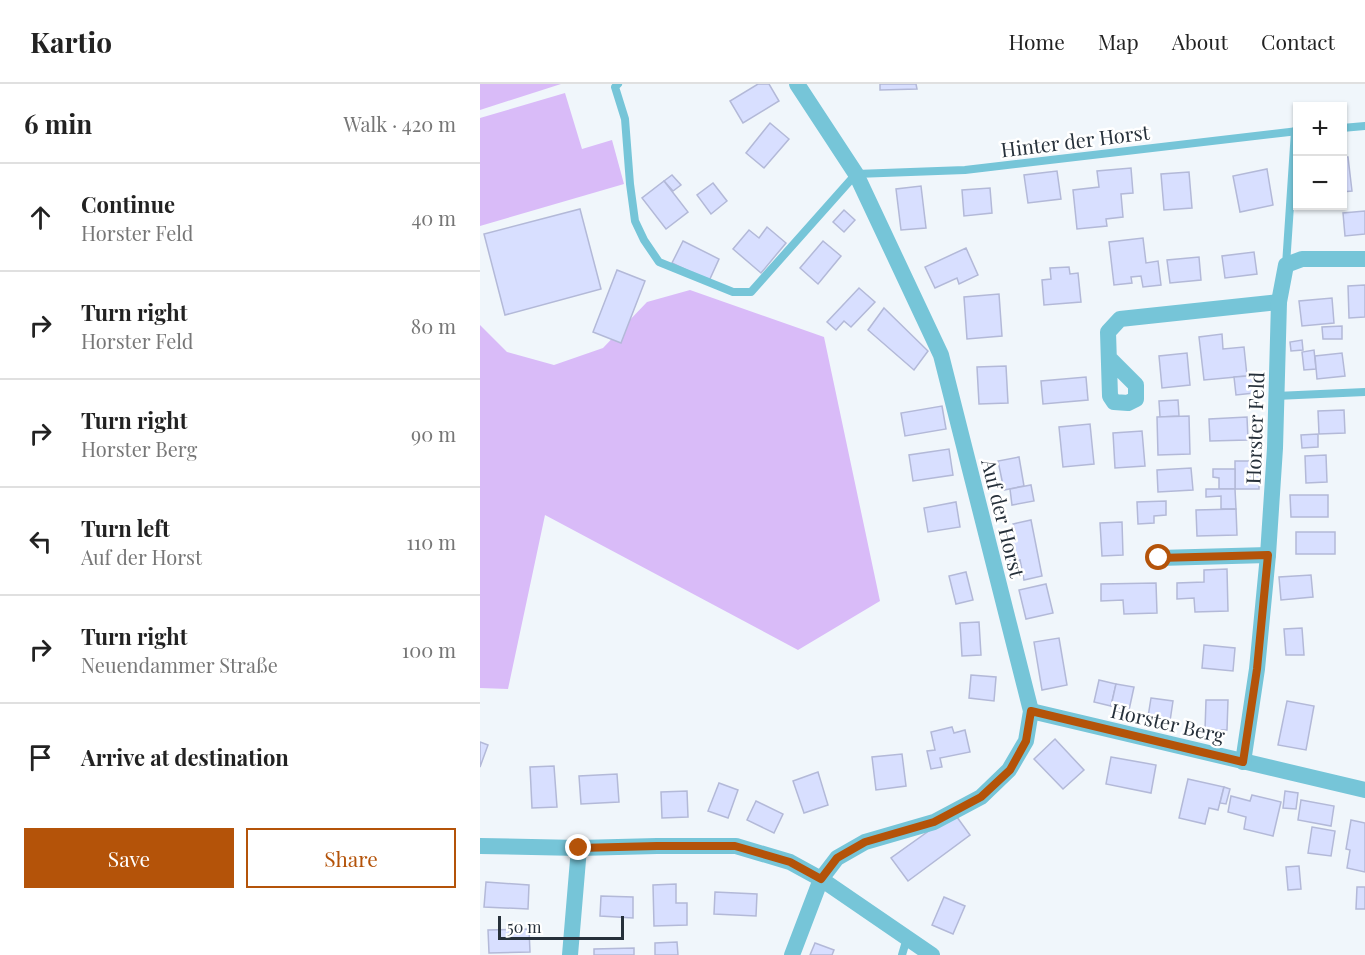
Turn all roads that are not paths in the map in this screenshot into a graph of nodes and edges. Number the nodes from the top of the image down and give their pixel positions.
1 (618, 84) edge
2 (797, 84) edge
3 (1365, 126) edge
4 (1347, 128) edge
5 (1293, 131) edge
6 (1294, 156) edge
7 (856, 174) junction
8 (1365, 259) edge
9 (1286, 265) junction
10 (1279, 302) junction
11 (1109, 358) dead end
12 (1365, 392) edge
13 (1276, 396) junction
14 (1268, 555) junction
15 (1159, 558) dead end
16 (1031, 711) junction
17 (1243, 762) junction
18 (1365, 790) edge
19 (480, 846) edge
20 (579, 848) junction
21 (821, 879) junction
22 (907, 939) junction
23 (570, 955) edge
24 (792, 955) edge
25 (902, 955) edge
26 (932, 955) edge

1 - 7 lane
2 - 7 street, Auf der Horst
3 - 4 lane
5 - 7 lane, Hinter der Horst
6 - 9 lane, Horster Feld
7 - 16 street, Auf der Horst
8 - 9 street
9 - 10 street, Horster Feld
10 - 11 street
10 - 13 street, Horster Feld
12 - 13 lane
13 - 14 street, Horster Feld
14 - 15 street
14 - 17 street, Horster Feld
16 - 17 street, Horster Berg
16 - 21 street, Auf der Horst
17 - 18 street, Horster Berg
19 - 20 street
20 - 21 street
20 - 23 street
21 - 22 street
21 - 24 street, Auf der Horst
22 - 25 lane
22 - 26 street

